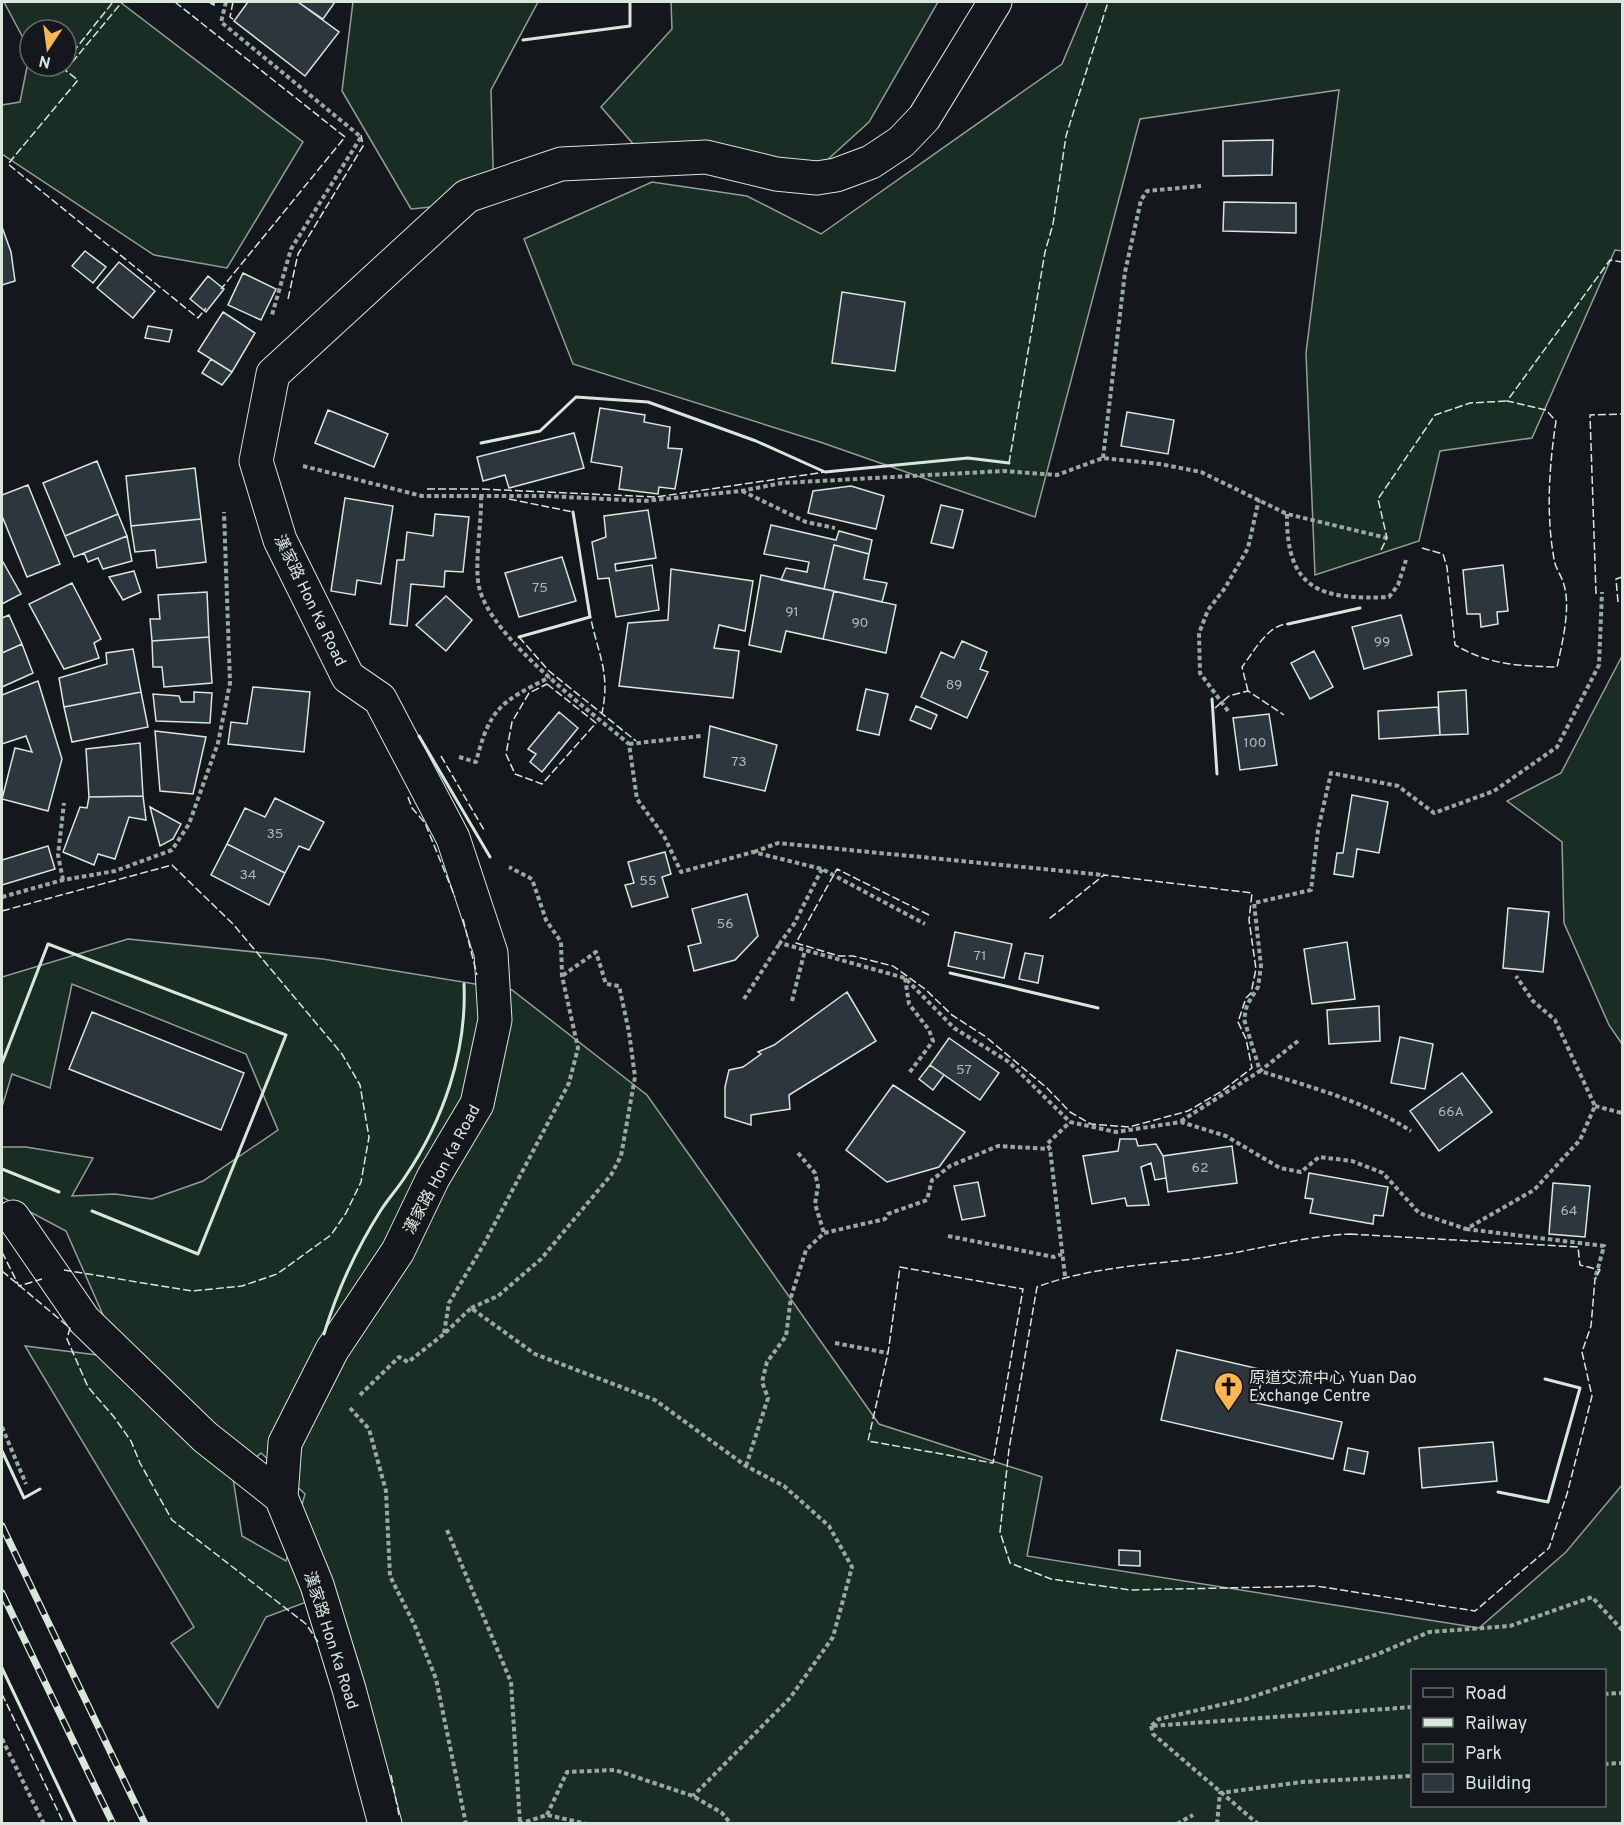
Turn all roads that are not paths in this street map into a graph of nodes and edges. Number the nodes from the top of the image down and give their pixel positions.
1 (995, 2) edge
2 (13, 1217) dead end
3 (281, 1497) junction
4 (385, 1824) edge

1 - 3 street, 漢家路 Hon Ka Road
2 - 3 street
3 - 4 street, 漢家路 Hon Ka Road

